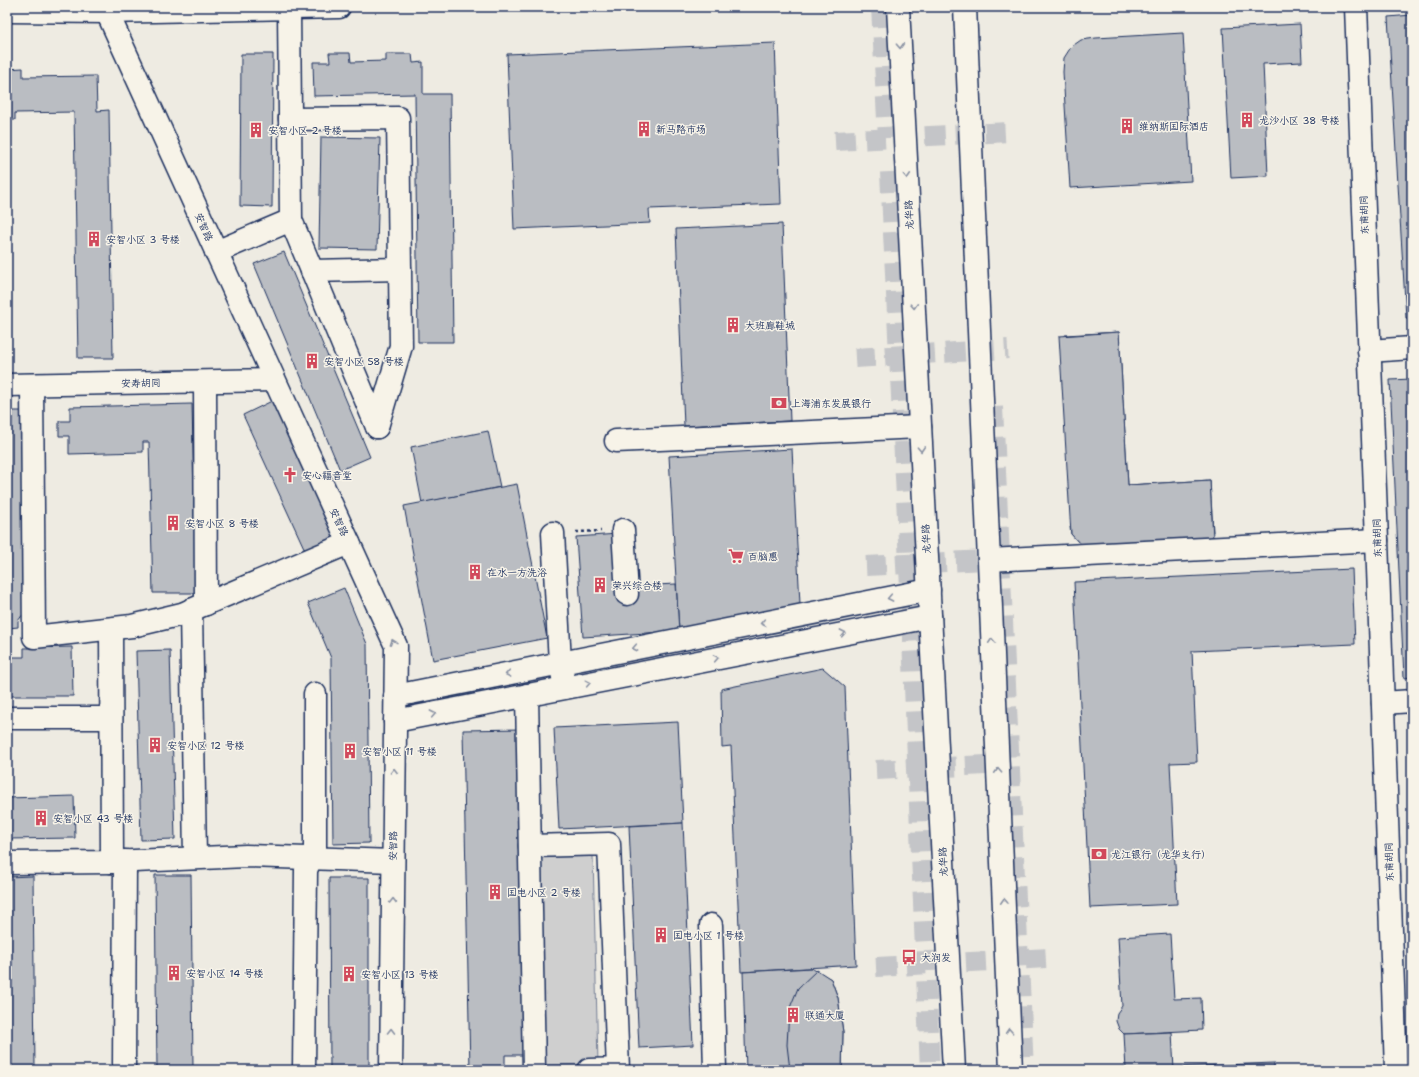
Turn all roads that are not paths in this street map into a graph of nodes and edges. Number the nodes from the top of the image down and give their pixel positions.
1 (339, 7) edge
2 (898, 7) edge
3 (964, 7) edge
4 (1356, 7) edge
5 (290, 9) junction
6 (14, 10) edge
7 (107, 12) junction
8 (290, 118) junction
9 (291, 220) junction
10 (216, 252) junction
11 (400, 269) junction
12 (312, 271) junction
13 (1412, 348) edge
14 (1370, 351) junction
15 (274, 380) junction
16 (205, 382) junction
17 (7, 385) edge
18 (32, 385) junction
19 (920, 427) junction
20 (616, 441) dead end
21 (623, 530) road end
22 (552, 533) road end
23 (1377, 540) junction
24 (349, 543) junction
25 (989, 560) junction
26 (929, 590) junction
27 (627, 594) dead end
28 (198, 607) junction
29 (930, 616) junction
30 (111, 629) junction
31 (560, 663) junction
32 (565, 688) junction
33 (315, 694) dead end
34 (527, 695) junction
35 (395, 696) junction
36 (1412, 701) edge
37 (1383, 703) junction
38 (7, 718) edge
39 (111, 718) junction
40 (395, 721) junction
41 (530, 846) junction
42 (195, 858) junction
43 (311, 859) junction
44 (119, 861) junction
45 (393, 862) junction
46 (7, 863) edge
47 (712, 925) dead end
48 (124, 1070) edge
49 (304, 1070) edge
50 (391, 1070) edge
51 (534, 1070) edge
52 (589, 1070) edge
53 (715, 1070) edge
54 (954, 1070) edge
55 (1011, 1070) edge
56 (1396, 1070) edge

1 - 5 street
2 -> 19 street, 龙华路
3 - 25 street
4 - 14 street, 东甫胡同
5 - 7 street
5 - 8 street
6 - 7 street
7 - 10 street, 安智路
8 - 9 street
8 - 11 street
9 - 10 street
9 - 12 street
10 - 15 street, 安智路
11 - 12 street
11 - 12 street
13 - 14 street
14 - 23 street, 东甫胡同
15 - 16 street, 安寿胡同
15 - 24 street, 安智路
16 - 18 street, 安寿胡同
16 - 28 street
17 - 18 street, 安寿胡同
18 - 30 street
19 - 20 street
19 -> 26 street, 龙华路
21 - 27 street
22 - 31 street
23 - 25 street
23 - 37 street, 东甫胡同
24 - 28 street
35 -> 24 street, 安智路
55 -> 25 street
26 - 29 street, 龙华路
26 -> 31 street
28 - 30 street
28 - 42 street
32 -> 29 street
29 - 54 street, 龙华路
30 - 39 street
31 - 32 street
31 -> 35 street
32 - 34 street
33 - 43 street
40 -> 34 street
34 - 41 street
35 - 40 street, 安智路
36 - 37 street
37 - 56 street, 东甫胡同
38 - 39 street
39 - 44 street
45 -> 40 street, 安智路
41 - 51 street
41 - 52 street
42 - 43 street
42 - 44 street
43 - 45 street
43 - 49 street
44 - 46 street
44 - 48 street
50 -> 45 street, 安智路
47 - 53 street

